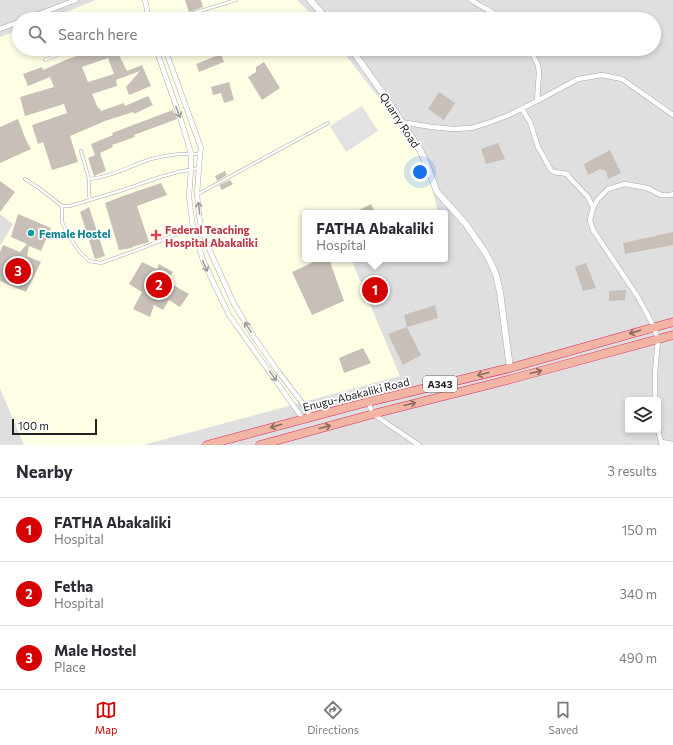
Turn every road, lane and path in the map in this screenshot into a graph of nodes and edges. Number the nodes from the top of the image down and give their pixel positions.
1 (76, 0) edge
2 (145, 0) edge
3 (236, 0) edge
4 (310, 0) edge
5 (471, 0) edge
6 (44, 12) edge
7 (148, 12) edge
8 (197, 12) edge
9 (321, 12) edge
10 (493, 12) edge
11 (12, 25) edge
12 (0, 29) edge
13 (55, 56) edge
14 (159, 56) edge
15 (167, 56) edge
16 (356, 56) edge
17 (534, 56) edge
18 (45, 60) dead end
19 (181, 92) junction
20 (172, 96) junction
21 (537, 101) junction
22 (522, 109) junction
23 (673, 115) edge
24 (401, 122) junction
25 (328, 123) dead end
26 (81, 151) dead end
27 (191, 153) junction
28 (200, 154) junction
29 (199, 168) junction
30 (191, 169) junction
31 (24, 179) dead end
32 (89, 179) junction
33 (197, 194) junction
34 (673, 194) edge
35 (90, 200) junction
36 (62, 206) junction
37 (593, 207) junction
38 (193, 228) junction
39 (673, 322) edge
40 (654, 327) junction
41 (673, 335) edge
42 (658, 340) junction
43 (510, 368) junction
44 (655, 397) edge
45 (368, 402) junction
46 (372, 414) junction
47 (306, 418) junction
48 (659, 433) edge
49 (662, 444) edge
50 (673, 444) edge
51 (207, 445) edge
52 (263, 445) edge
53 (419, 445) edge

1 - 6 street
2 - 7 street
3 - 8 lane
4 - 9 street
5 - 10 street
11 - 12 street
13 - 18 lane
14 - 20 street
15 - 19 street
16 - 24 street, Quarry Road
17 - 21 street
19 - 20 street
19 - 28 street
20 -> 27 street
21 - 22 street
21 - 23 street
22 - 24 street
22 - 37 street
24 - 43 street, Quarry Road
25 - 33 lane
26 - 32 lane
27 - 28 lane
27 - 30 street
27 - 32 lane
28 - 29 street
29 - 30 lane
29 - 33 street
30 - 35 lane
30 - 38 street
31 - 36 lane
32 - 35 lane
47 -> 33 street
34 - 37 street
35 - 36 lane
36 - 38 lane
37 - 40 street
38 -> 47 street
39 - 40 highway, Enugu-Abakaliki Road / A343
40 - 42 street
40 -> 43 highway, Enugu-Abakaliki Road / A343
41 - 42 highway, A343
42 - 44 street
46 -> 42 highway, A343
43 -> 45 highway, Enugu-Abakaliki Road / A343
45 - 46 street
45 - 47 highway, Enugu-Abakaliki Road / A343
52 -> 46 highway, A343
46 - 53 street
47 -> 51 highway, Enugu-Abakaliki Road / A343
48 - 49 street
49 - 50 street

